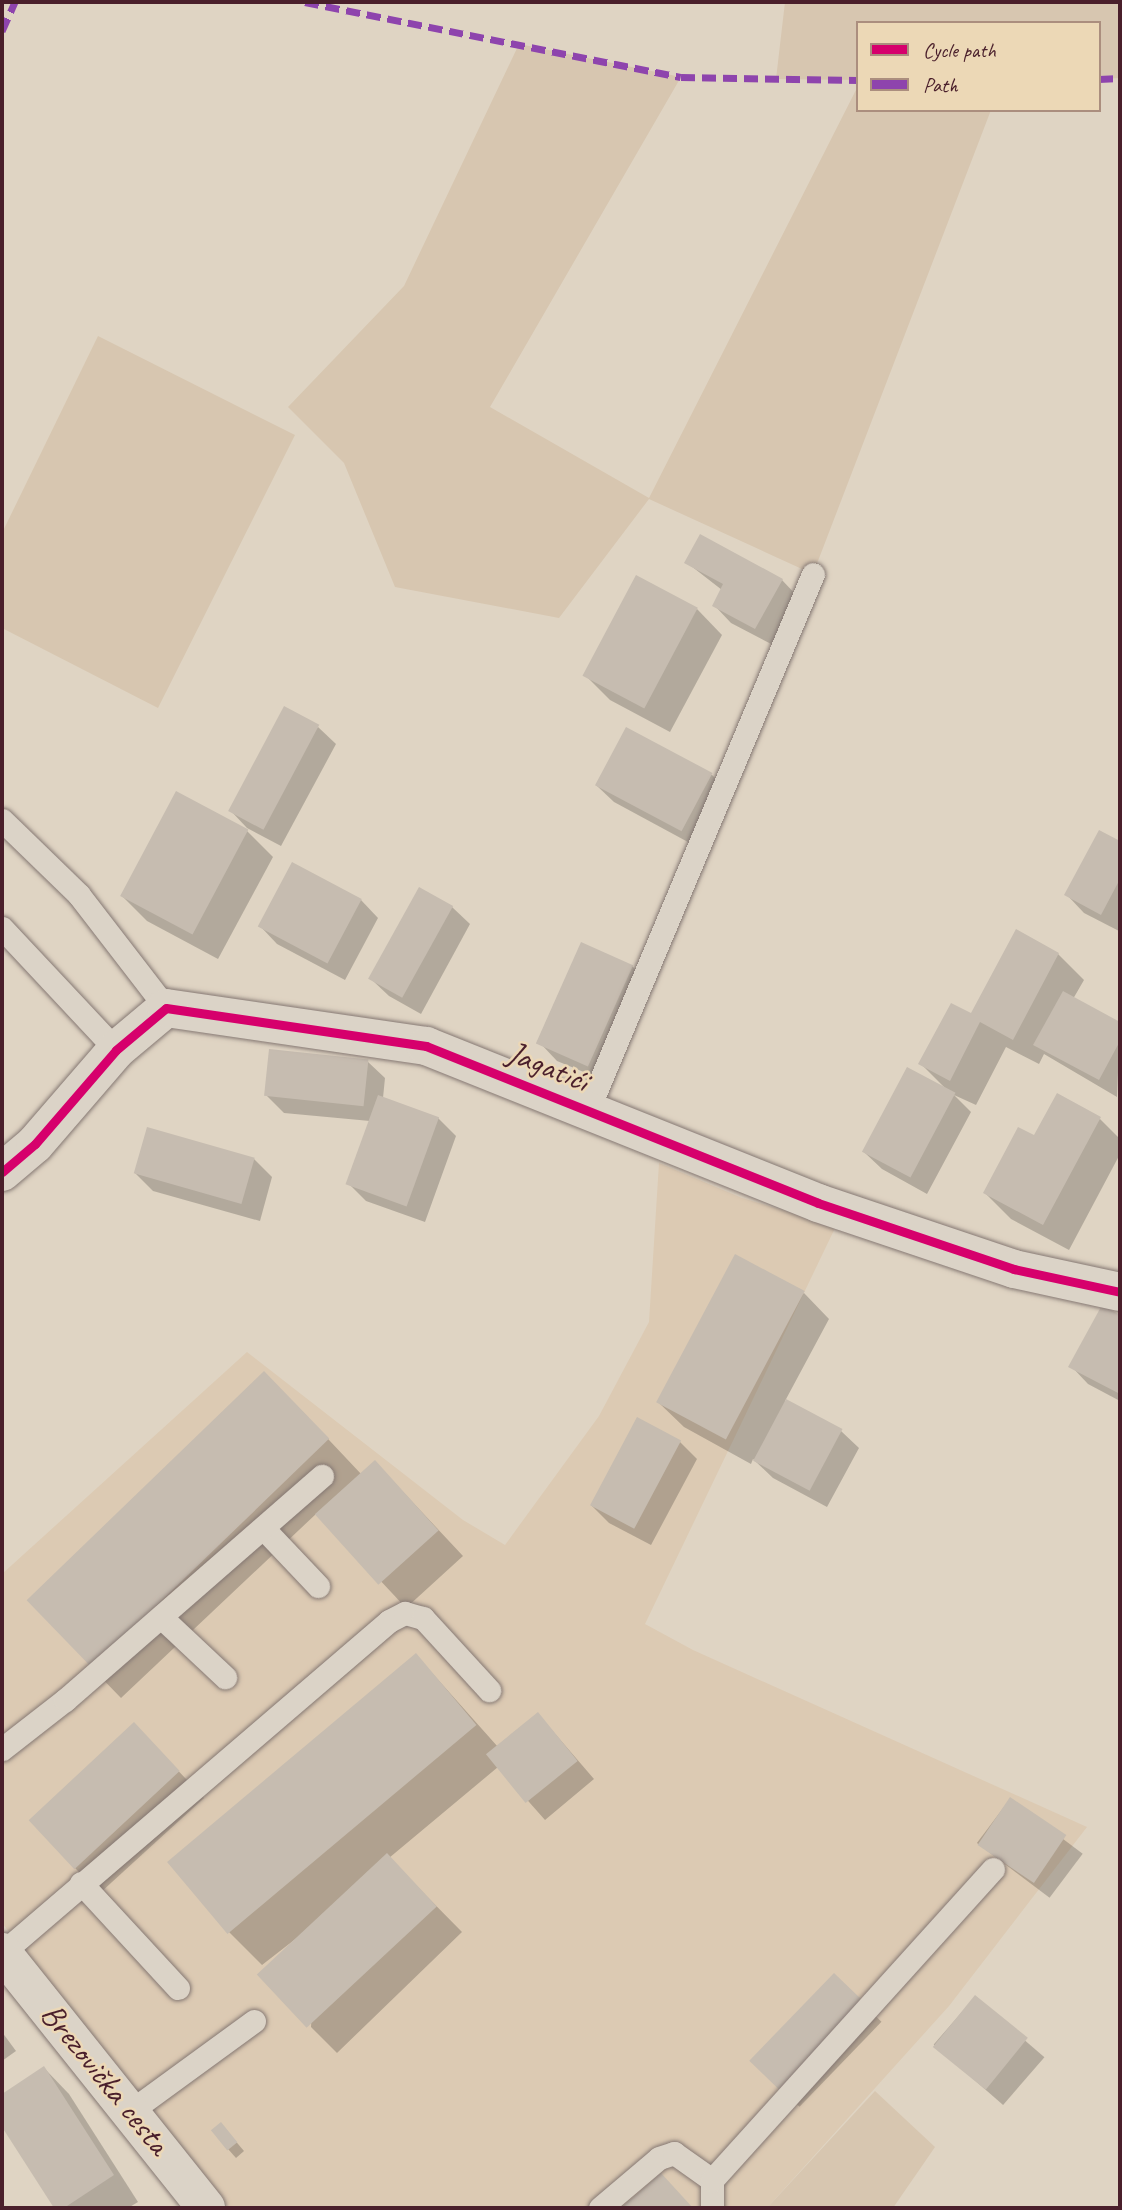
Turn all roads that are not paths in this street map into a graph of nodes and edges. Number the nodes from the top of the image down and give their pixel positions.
1 (813, 574) dead end
2 (2, 820) edge
3 (2, 928) edge
4 (166, 1008) junction
5 (116, 1050) junction
6 (587, 1110) junction
7 (2, 1172) edge
8 (1120, 1292) edge
9 (322, 1476) dead end
10 (263, 1528) junction
11 (318, 1586) dead end
12 (161, 1617) junction
13 (225, 1677) dead end
14 (489, 1690) dead end
15 (2, 1748) edge
16 (993, 1869) dead end
17 (81, 1883) junction
18 (2, 1952) edge
19 (178, 1988) dead end
20 (254, 2021) dead end
21 (132, 2110) junction
22 (712, 2180) junction
23 (206, 2208) edge
24 (600, 2208) edge
25 (712, 2208) edge

1 - 6 lane
2 - 4 lane
3 - 5 lane
4 - 5 street
4 - 6 street, Jagatići
5 - 7 street
6 - 8 street, Jagatići
9 - 10 lane
10 - 11 lane
10 - 12 lane
12 - 13 lane
12 - 15 lane
14 - 17 lane
16 - 22 lane
17 - 18 lane
17 - 19 lane
18 - 21 street, Brezovička cesta
20 - 21 lane
21 - 23 street, Brezovička cesta
22 - 24 lane
22 - 25 lane

